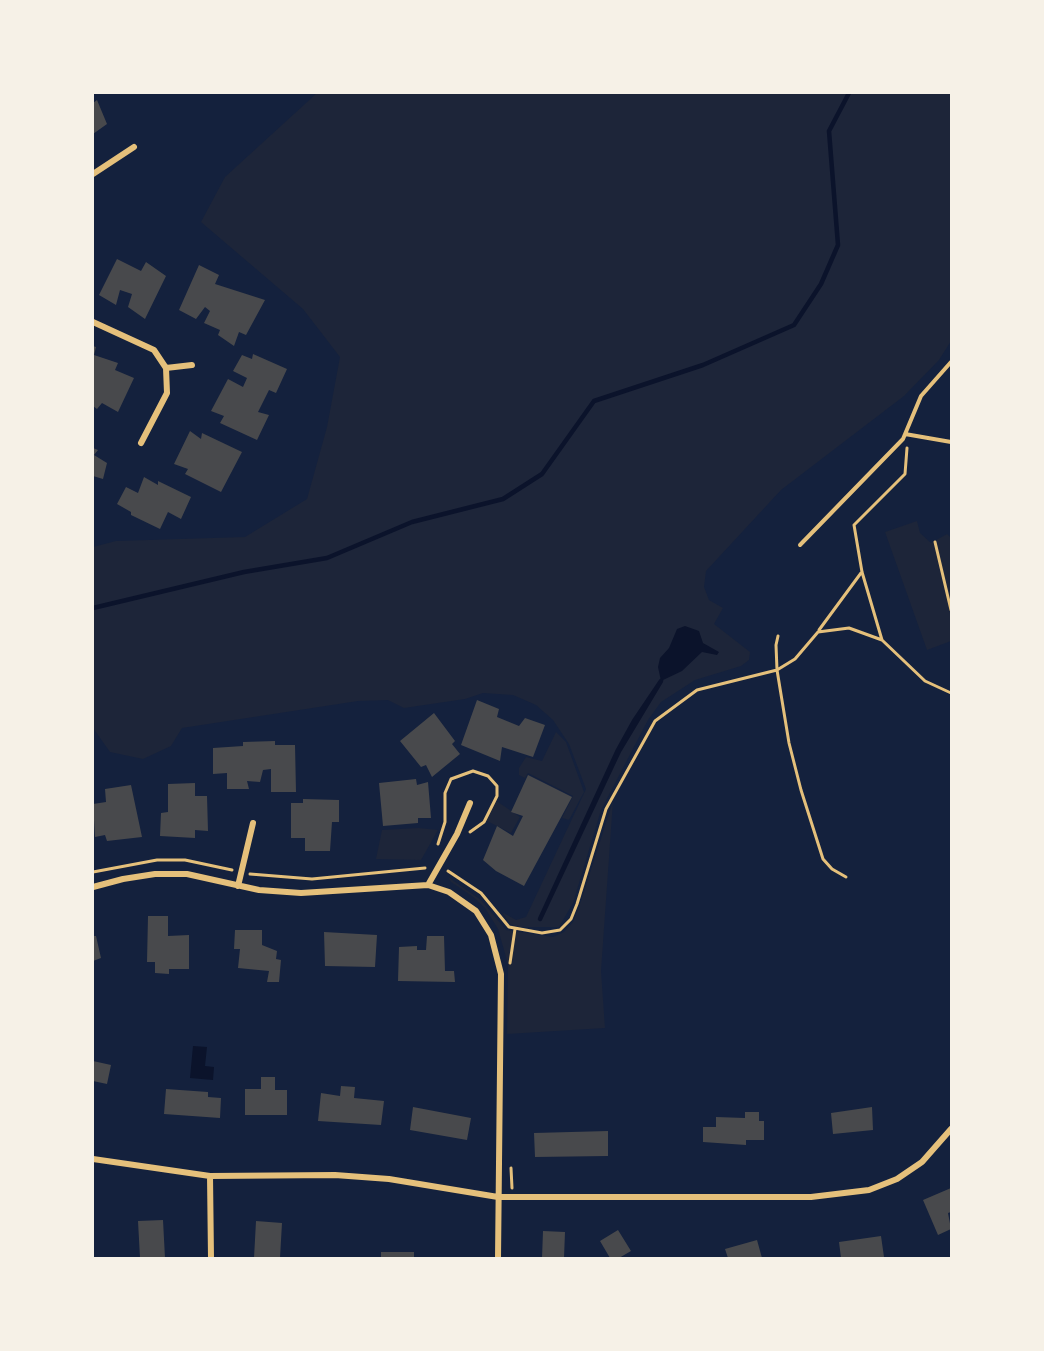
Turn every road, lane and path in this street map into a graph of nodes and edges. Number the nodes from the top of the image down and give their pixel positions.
1 (134, 147) dead end
2 (93, 174) edge
3 (93, 322) edge
4 (951, 362) edge
5 (192, 365) dead end
6 (166, 368) junction
7 (904, 436) junction
8 (951, 442) edge
9 (141, 443) dead end
10 (935, 542) dead end
11 (800, 544) dead end
12 (862, 572) junction
13 (951, 610) edge
14 (818, 632) junction
15 (778, 636) dead end
16 (882, 640) junction
17 (777, 670) junction
18 (951, 693) edge
19 (470, 803) dead end
20 (253, 823) dead end
21 (464, 840) dead end
22 (436, 848) dead end
23 (429, 863) dead end
24 (450, 863) dead end
25 (93, 872) edge
26 (242, 872) junction
27 (846, 876) dead end
28 (428, 885) junction
29 (238, 886) junction
30 (93, 887) edge
31 (951, 1129) edge
32 (93, 1159) edge
33 (210, 1176) junction
34 (498, 1197) junction
35 (211, 1258) edge
36 (498, 1258) edge

1 - 2 street
3 - 6 street
4 - 7 lane
5 - 6 street
6 - 9 street
7 - 8 lane
7 - 11 lane
7 - 12 path
10 - 13 path
12 - 14 path
12 - 16 path
14 - 16 path
14 - 17 path
15 - 17 path
16 - 18 path
17 - 24 path
17 - 27 path
19 - 28 street
20 - 26 street
21 - 22 path
23 - 26 path
25 - 26 path
26 - 29 street
28 - 29 street
28 - 34 street
29 - 30 street
31 - 34 street
32 - 33 street
33 - 34 street
33 - 35 street
34 - 36 street

